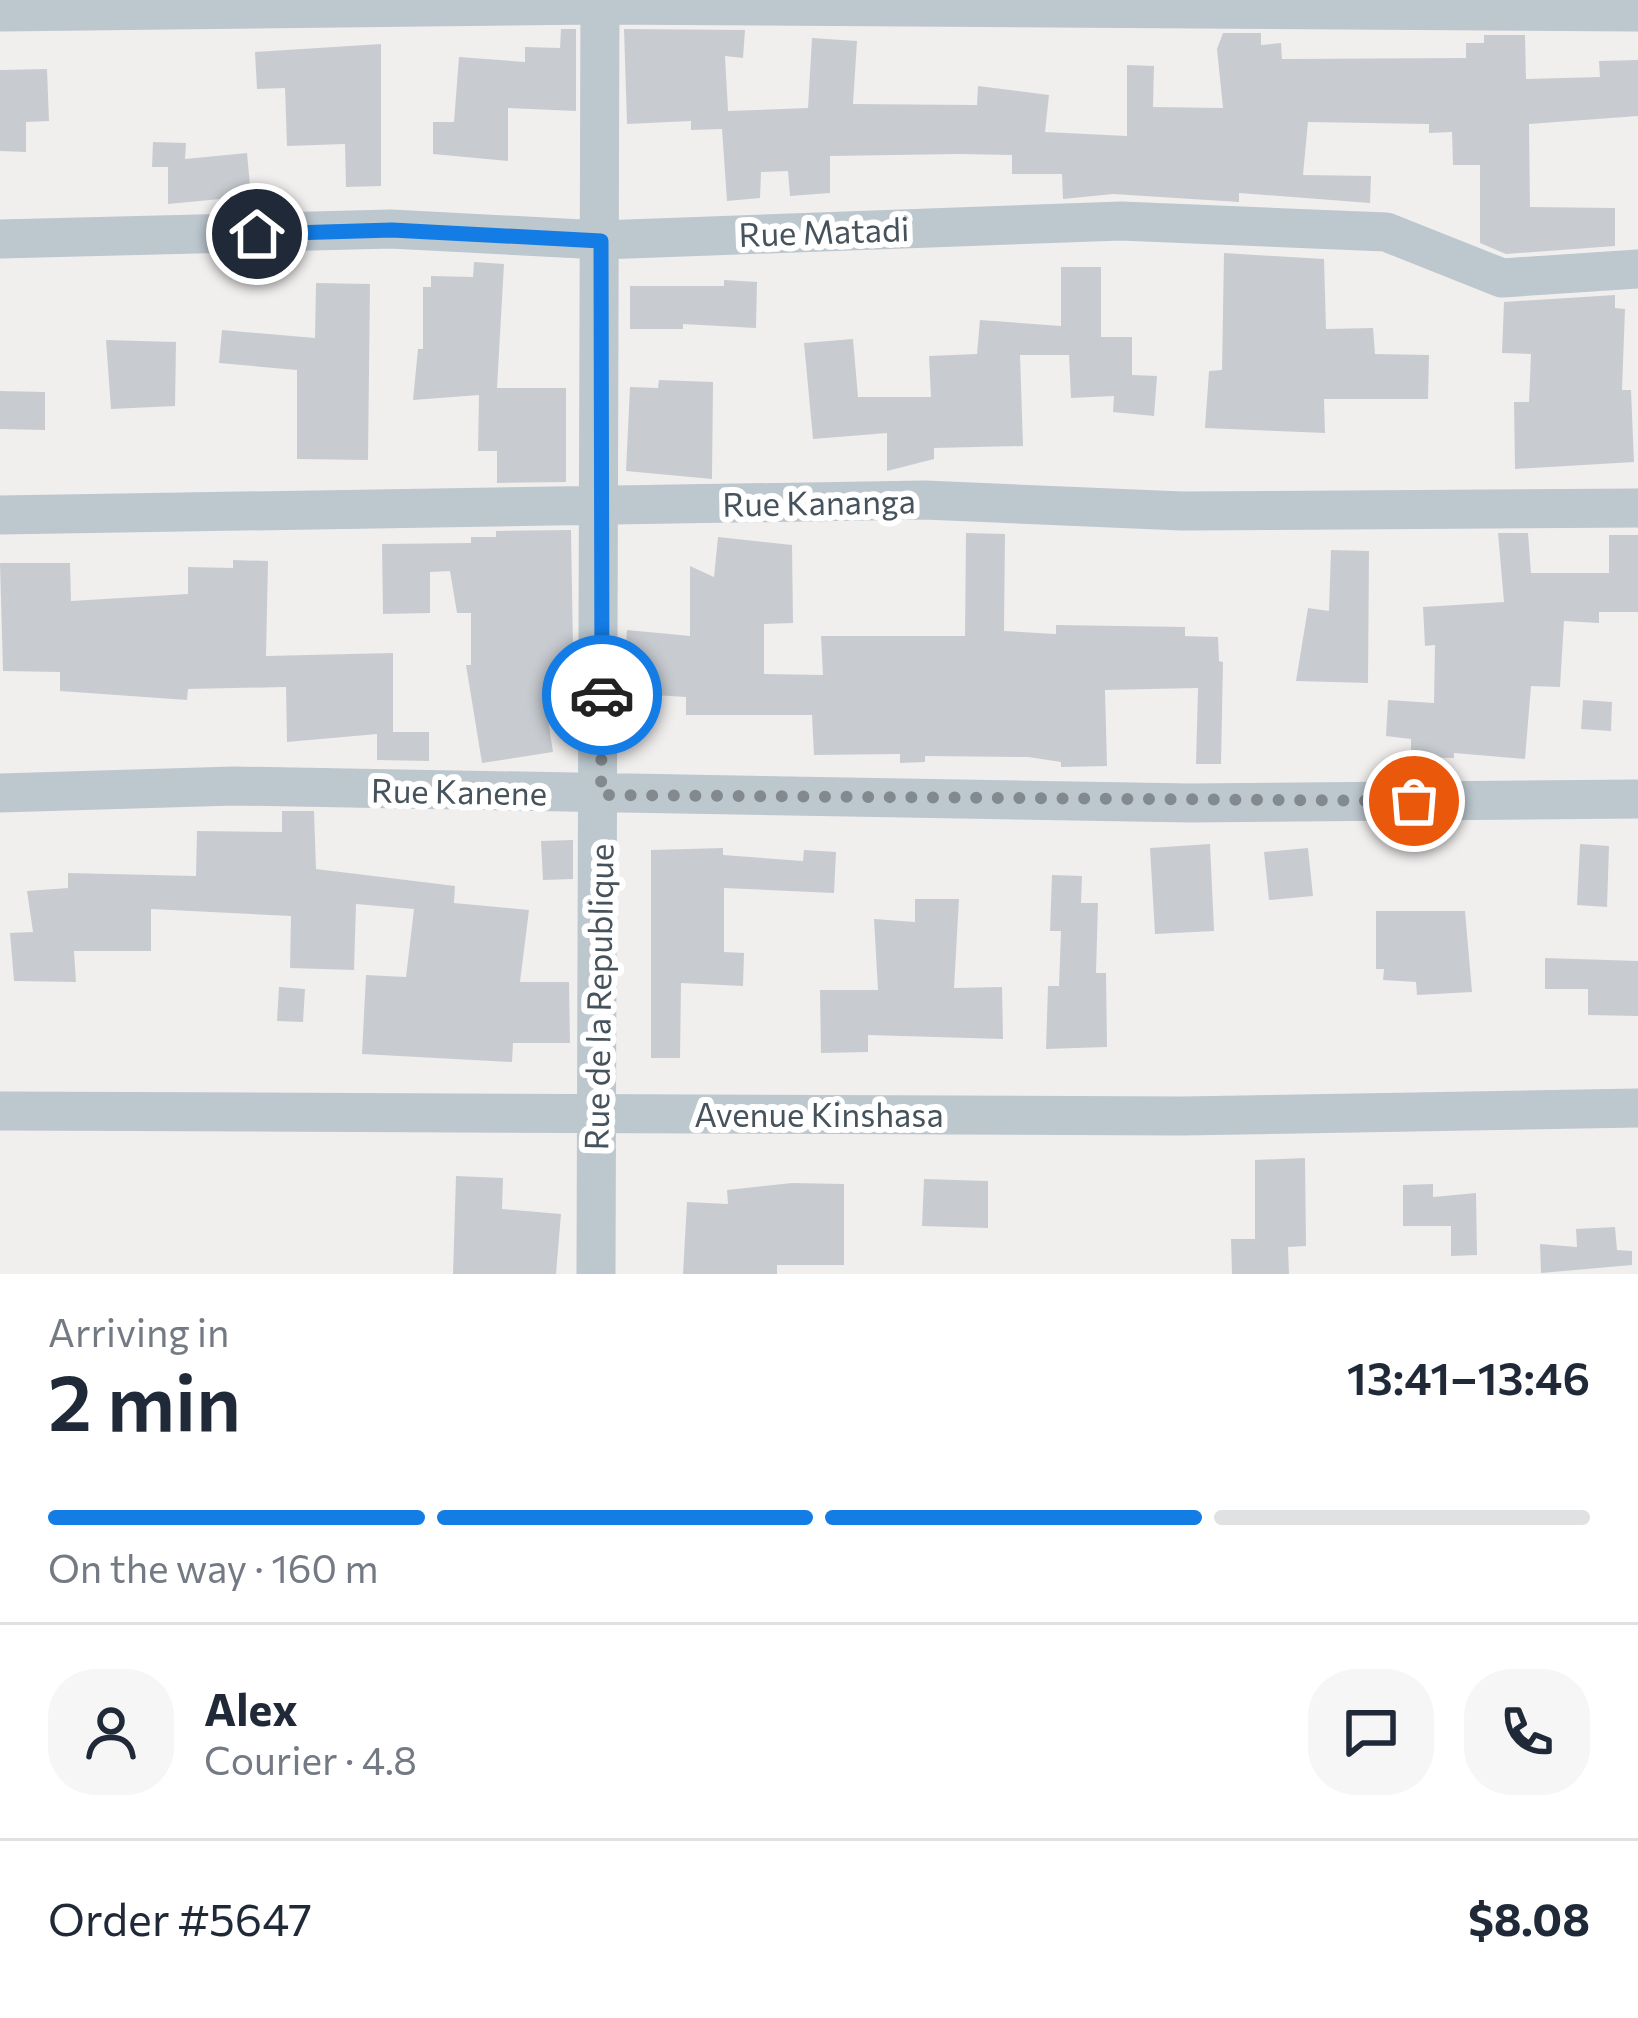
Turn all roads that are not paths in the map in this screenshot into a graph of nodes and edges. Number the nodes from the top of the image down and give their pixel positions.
1 (600, 2) edge
2 (0, 12) edge
3 (1638, 12) edge
4 (0, 239) edge
5 (601, 241) junction
6 (1638, 269) edge
7 (1638, 508) edge
8 (602, 509) junction
9 (0, 515) edge
10 (0, 793) edge
11 (601, 795) junction
12 (1638, 800) edge
13 (1638, 1108) edge
14 (0, 1111) edge
15 (598, 1114) junction
16 (596, 1274) edge

1 - 2 street
1 - 3 street
1 - 5 street, Rue de la Republique
4 - 5 street, Rue Matadi
5 - 6 street, Rue Matadi
5 - 8 street, Rue de la Republique
7 - 8 street, Rue Kananga
8 - 9 street, Rue Kananga
8 - 11 street, Rue de la Republique
10 - 11 street, Rue Kanene
11 - 12 street, Rue Kanene
11 - 15 street, Rue de la Republique
13 - 15 street, Avenue Kinshasa
14 - 15 street, Avenue Kinshasa
15 - 16 street, Rue de la Republique

